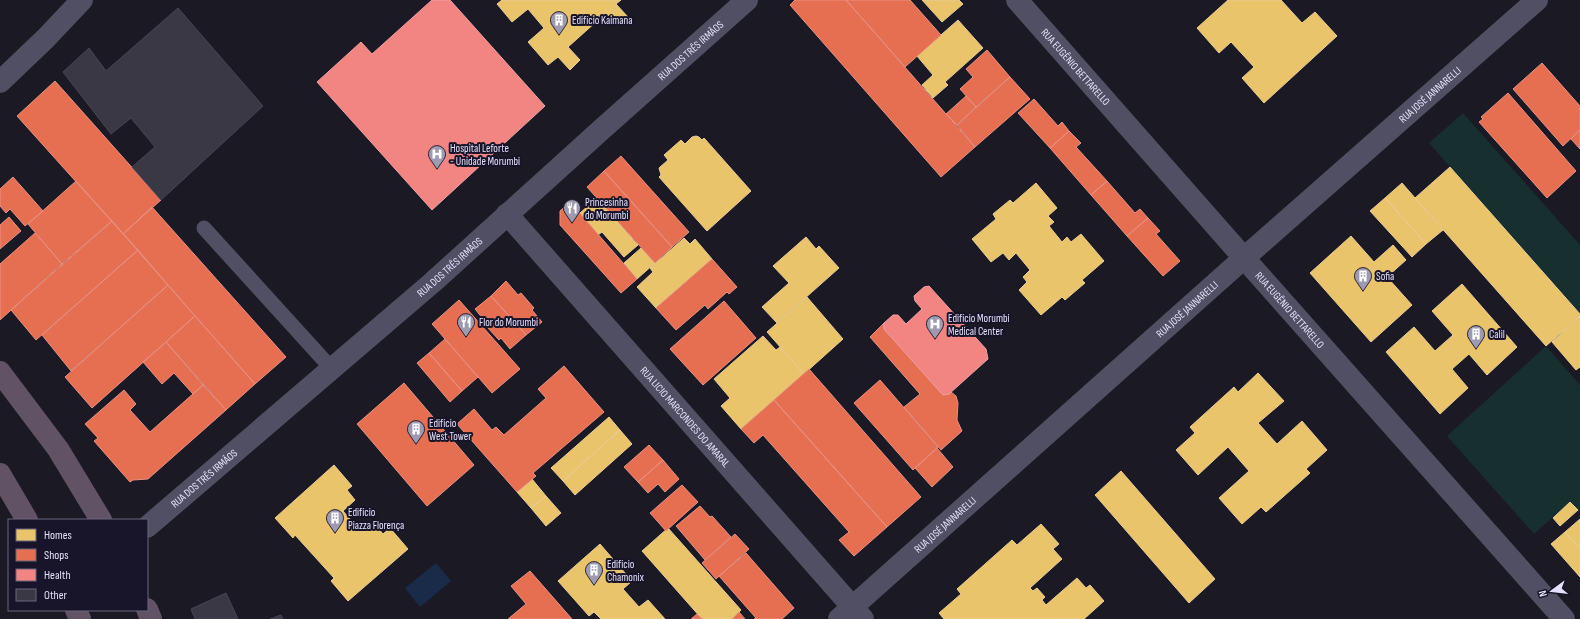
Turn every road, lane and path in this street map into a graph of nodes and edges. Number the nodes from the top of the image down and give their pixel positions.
1 (82, 0) edge
2 (747, 0) edge
3 (1017, 0) edge
4 (1537, 0) edge
5 (0, 82) edge
6 (508, 214) junction
7 (204, 228) dead end
8 (1244, 258) junction
9 (332, 369) junction
10 (0, 372) edge
11 (0, 474) edge
12 (25, 519) edge
13 (100, 519) edge
14 (148, 526) edge
15 (851, 615) edge
16 (1564, 619) edge

1 - 5 street
2 - 6 street, RUA DOS TRÊS IRMÃOS
3 - 8 street, RUA EUGÊNIO BETTARELLO
4 - 8 street, RUA JOSÉ JANNARELLI
6 - 9 street, RUA DOS TRÊS IRMÃOS
6 - 15 street, RUA LICIO MARCONDES DO AMARAL
7 - 9 lane
8 - 15 street, RUA JOSÉ JANNARELLI
8 - 16 street, RUA EUGÊNIO BETTARELLO
9 - 14 street, RUA DOS TRÊS IRMÃOS
10 - 13 highway
11 - 12 highway

